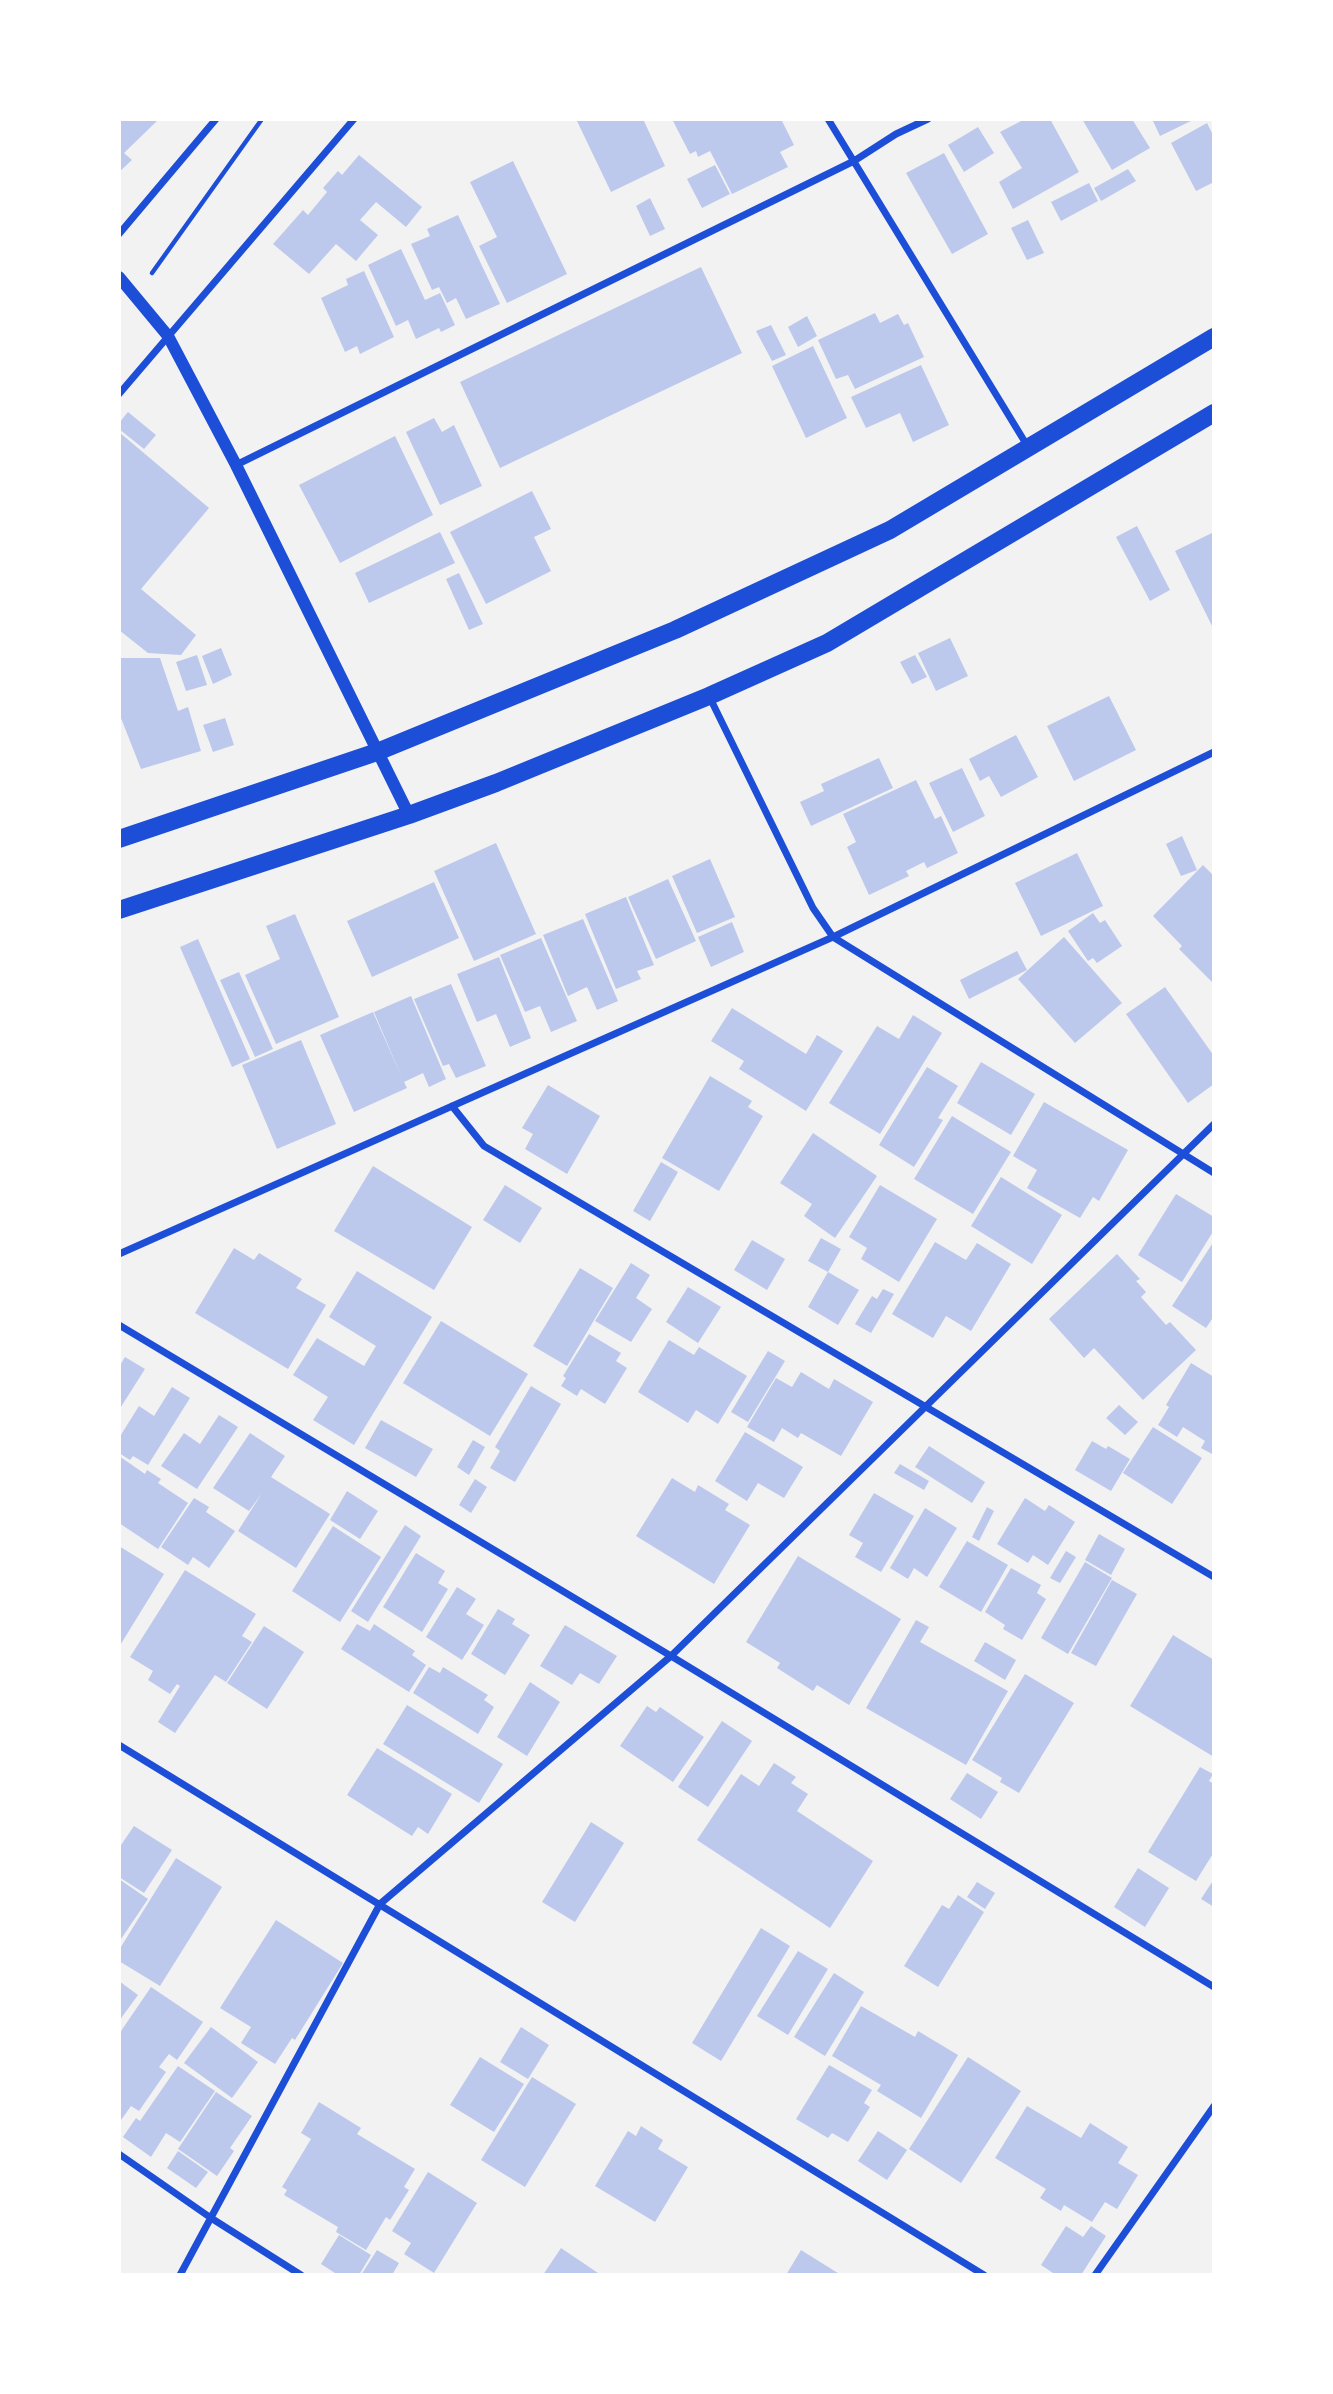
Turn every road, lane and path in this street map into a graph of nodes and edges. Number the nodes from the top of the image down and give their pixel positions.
1 (216, 119) edge
2 (262, 119) edge
3 (354, 119) edge
4 (828, 119) edge
5 (928, 119) edge
6 (854, 161) junction
7 (119, 234) edge
8 (119, 277) edge
9 (136, 295) junction
10 (168, 336) junction
11 (1214, 337) edge
12 (119, 394) edge
13 (1212, 416) edge
14 (1028, 448) junction
15 (236, 465) junction
16 (709, 696) junction
17 (377, 752) junction
18 (1214, 752) edge
19 (409, 815) junction
20 (119, 839) edge
21 (119, 910) edge
22 (833, 937) junction
23 (452, 1106) junction
24 (1214, 1124) edge
25 (1184, 1154) junction
26 (1214, 1173) edge
27 (119, 1254) edge
28 (119, 1325) edge
29 (924, 1407) junction
30 (1214, 1577) edge
31 (671, 1656) junction
32 (119, 1745) edge
33 (380, 1905) junction
34 (1214, 1987) edge
35 (1214, 2106) edge
36 (119, 2154) edge
37 (211, 2218) junction
38 (180, 2275) edge
39 (301, 2275) edge
40 (984, 2275) edge
41 (1096, 2275) edge

1 - 7 street
2 - 9 path
3 - 10 street
4 - 6 street
5 - 6 street
6 - 14 street
6 - 15 street
8 - 9 street
9 - 10 street
10 - 12 street
10 - 15 street
11 - 14 main road
13 - 16 main road
14 - 17 main road
15 - 17 street
16 - 19 main road
16 - 22 street
17 - 19 street
17 - 20 main road
18 - 22 street
19 - 21 main road
22 - 23 street
22 - 25 street
23 - 27 street
23 - 29 street
24 - 25 street
25 - 26 street
25 - 29 street
28 - 31 street
29 - 30 street
29 - 31 street
31 - 33 street
31 - 34 street
32 - 33 street
33 - 37 street
33 - 40 street
35 - 41 street
36 - 37 street
37 - 38 street
37 - 39 street

